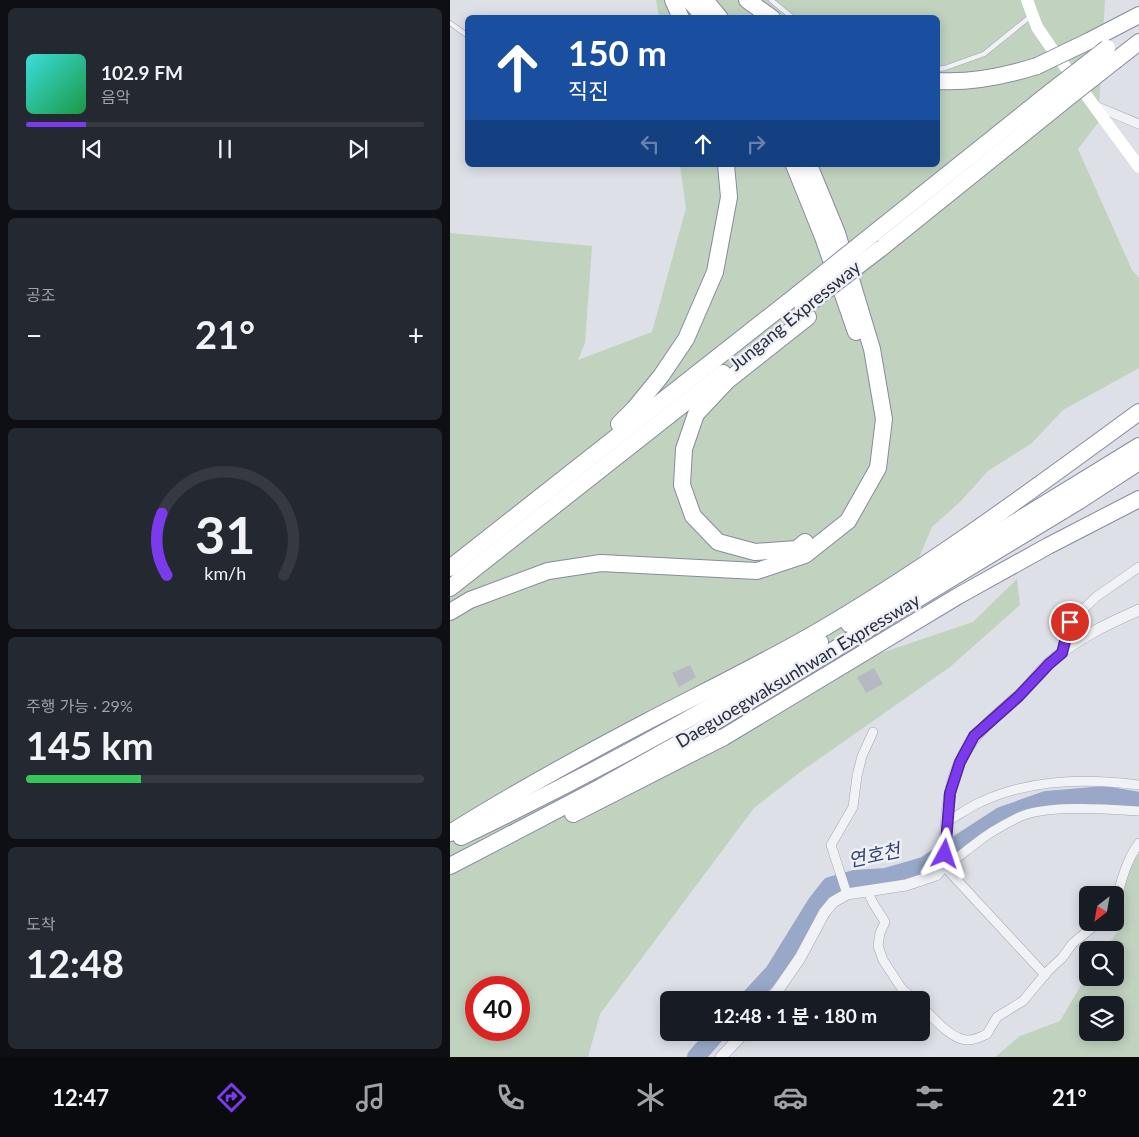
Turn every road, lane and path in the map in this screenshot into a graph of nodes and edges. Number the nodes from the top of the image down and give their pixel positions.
1 (673, 0) edge
2 (689, 0) edge
3 (705, 0) edge
4 (747, 0) edge
5 (771, 0) edge
6 (1027, 0) edge
7 (680, 15) edge
8 (702, 15) edge
9 (718, 15) edge
10 (768, 15) edge
11 (789, 15) edge
12 (1032, 15) junction
13 (1139, 15) edge
14 (1139, 22) edge
15 (450, 23) edge
16 (465, 34) edge
17 (1139, 42) edge
18 (1111, 54) junction
19 (940, 68) edge
20 (940, 81) edge
21 (1093, 105) junction
22 (1139, 124) edge
23 (1137, 161) edge
24 (726, 167) edge
25 (795, 167) edge
26 (810, 167) edge
27 (803, 306) junction
28 (1139, 412) edge
29 (1139, 446) edge
30 (1139, 462) edge
31 (1139, 499) edge
32 (537, 500) junction
33 (1139, 567) edge
34 (450, 568) edge
35 (450, 588) edge
36 (1139, 610) edge
37 (450, 612) edge
38 (1062, 653) junction
39 (873, 732) dead end
40 (1139, 784) edge
41 (1139, 811) edge
42 (948, 821) junction
43 (450, 833) edge
44 (450, 842) edge
45 (1139, 843) edge
46 (450, 866) edge
47 (944, 866) junction
48 (450, 874) edge
49 (1120, 886) edge
50 (846, 891) junction
51 (868, 891) junction
52 (1087, 931) edge
53 (1045, 975) junction
54 (777, 991) edge
55 (904, 991) edge
56 (930, 1015) edge
57 (736, 1041) edge
58 (721, 1057) edge

1 - 7 highway
2 - 8 highway
3 - 9 highway
4 - 10 highway
5 - 11 lane
6 - 12 main road
12 - 19 lane
12 - 21 main road
13 - 20 highway, bridge
14 - 18 highway, Jungang Expressway
15 - 16 lane
17 - 18 highway, Jungang Expressway
18 - 27 highway, Jungang Expressway, bridge
21 - 22 street
21 - 23 main road
24 - 32 highway
25 - 27 highway
26 - 37 highway
27 - 32 highway, Jungang Expressway
27 - 35 highway, Jungang Expressway
28 - 43 highway
29 - 44 highway, Daeguoegwaksunhwan Expressway
30 - 46 highway, Daeguoegwaksunhwan Expressway
31 - 48 highway
32 - 34 highway, Jungang Expressway
33 - 38 street
36 - 38 street
38 - 42 street
39 - 50 street
40 - 42 street
41 - 47 street
42 - 47 street
45 - 49 street
47 - 51 street
47 - 53 street
50 - 51 street
50 - 54 street
51 - 55 street
52 - 53 street
53 - 56 street
57 - 58 street

